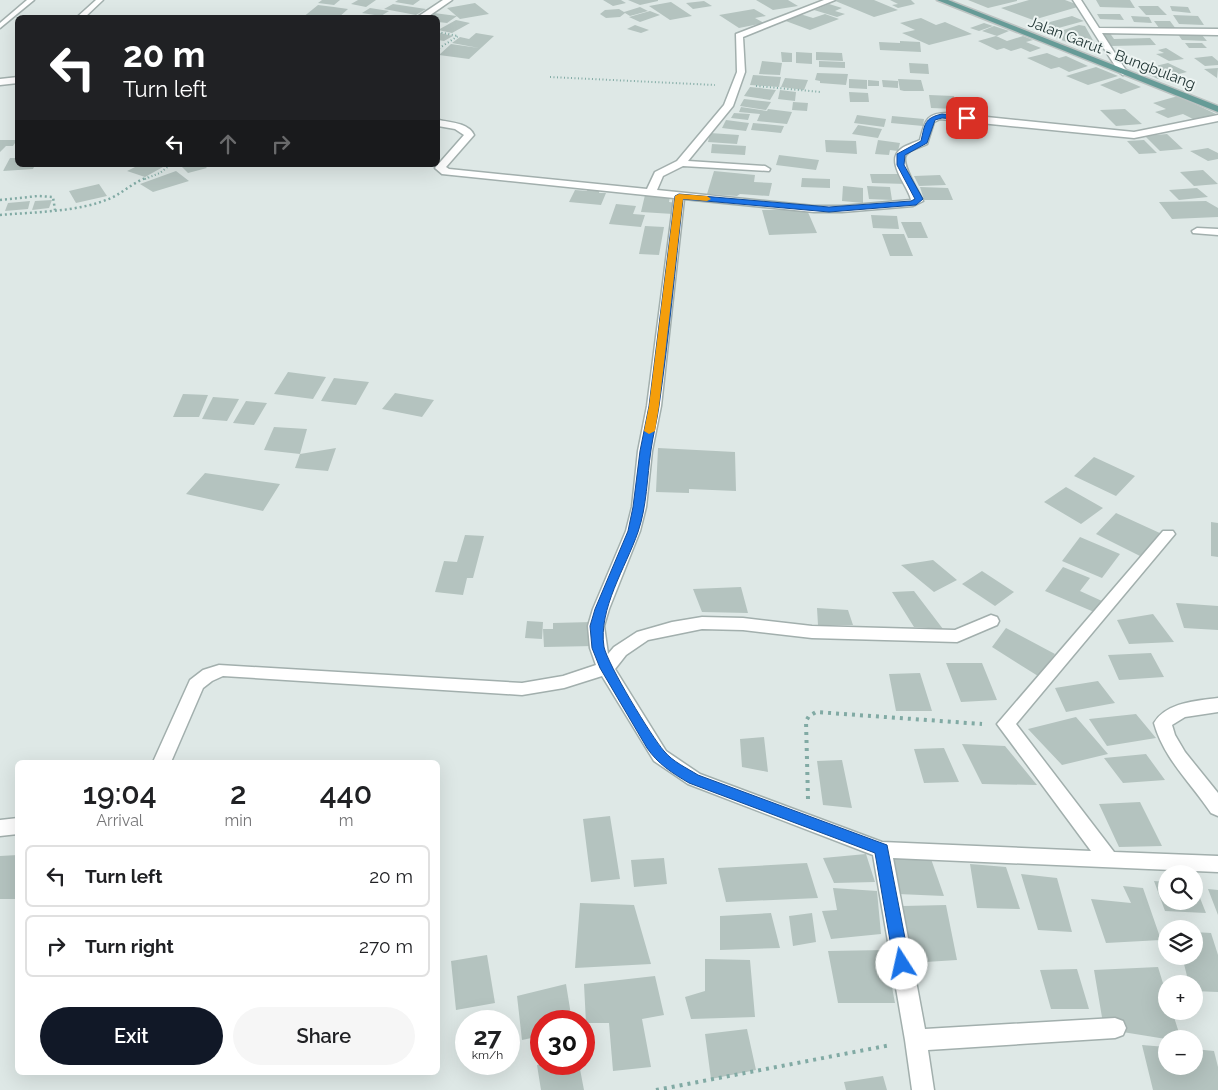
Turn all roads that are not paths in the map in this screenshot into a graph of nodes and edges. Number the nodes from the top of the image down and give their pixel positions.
1 (31, 0) edge
2 (100, 0) edge
3 (448, 0) edge
4 (831, 0) edge
5 (941, 0) edge
6 (1077, 0) edge
7 (82, 15) edge
8 (425, 15) edge
9 (0, 26) edge
10 (1096, 30) junction
11 (1218, 32) edge
12 (1123, 72) junction
13 (15, 79) edge
14 (0, 82) edge
15 (1218, 109) edge
16 (1218, 118) edge
17 (440, 123) edge
18 (681, 164) junction
19 (765, 169) dead end
20 (650, 193) junction
21 (679, 196) junction
22 (1197, 231) dead end
23 (1218, 232) edge
24 (1168, 534) dead end
25 (991, 621) dead end
26 (606, 668) junction
27 (1218, 705) edge
28 (163, 760) edge
29 (1218, 808) edge
30 (15, 826) edge
31 (0, 828) edge
32 (882, 850) junction
33 (1108, 858) junction
34 (1218, 864) edge
35 (1115, 1028) dead end
36 (916, 1040) junction
37 (923, 1090) edge

1 - 9 lane
2 - 7 lane
3 - 8 street
4 - 18 street
5 - 12 main road, Jalan Garut - Bungbulang
6 - 10 street
10 - 11 street
10 - 12 street
12 - 15 main road, Jalan Garut - Bungbulang
13 - 14 street
16 - 21 street
17 - 20 street
18 - 19 street
18 - 20 street
20 - 21 street
21 - 26 street
22 - 23 street
24 - 33 street
25 - 26 street
26 - 28 street
26 - 32 street
27 - 29 street
30 - 31 street
32 - 33 street
32 - 36 street
33 - 34 street
35 - 36 street
36 - 37 street

